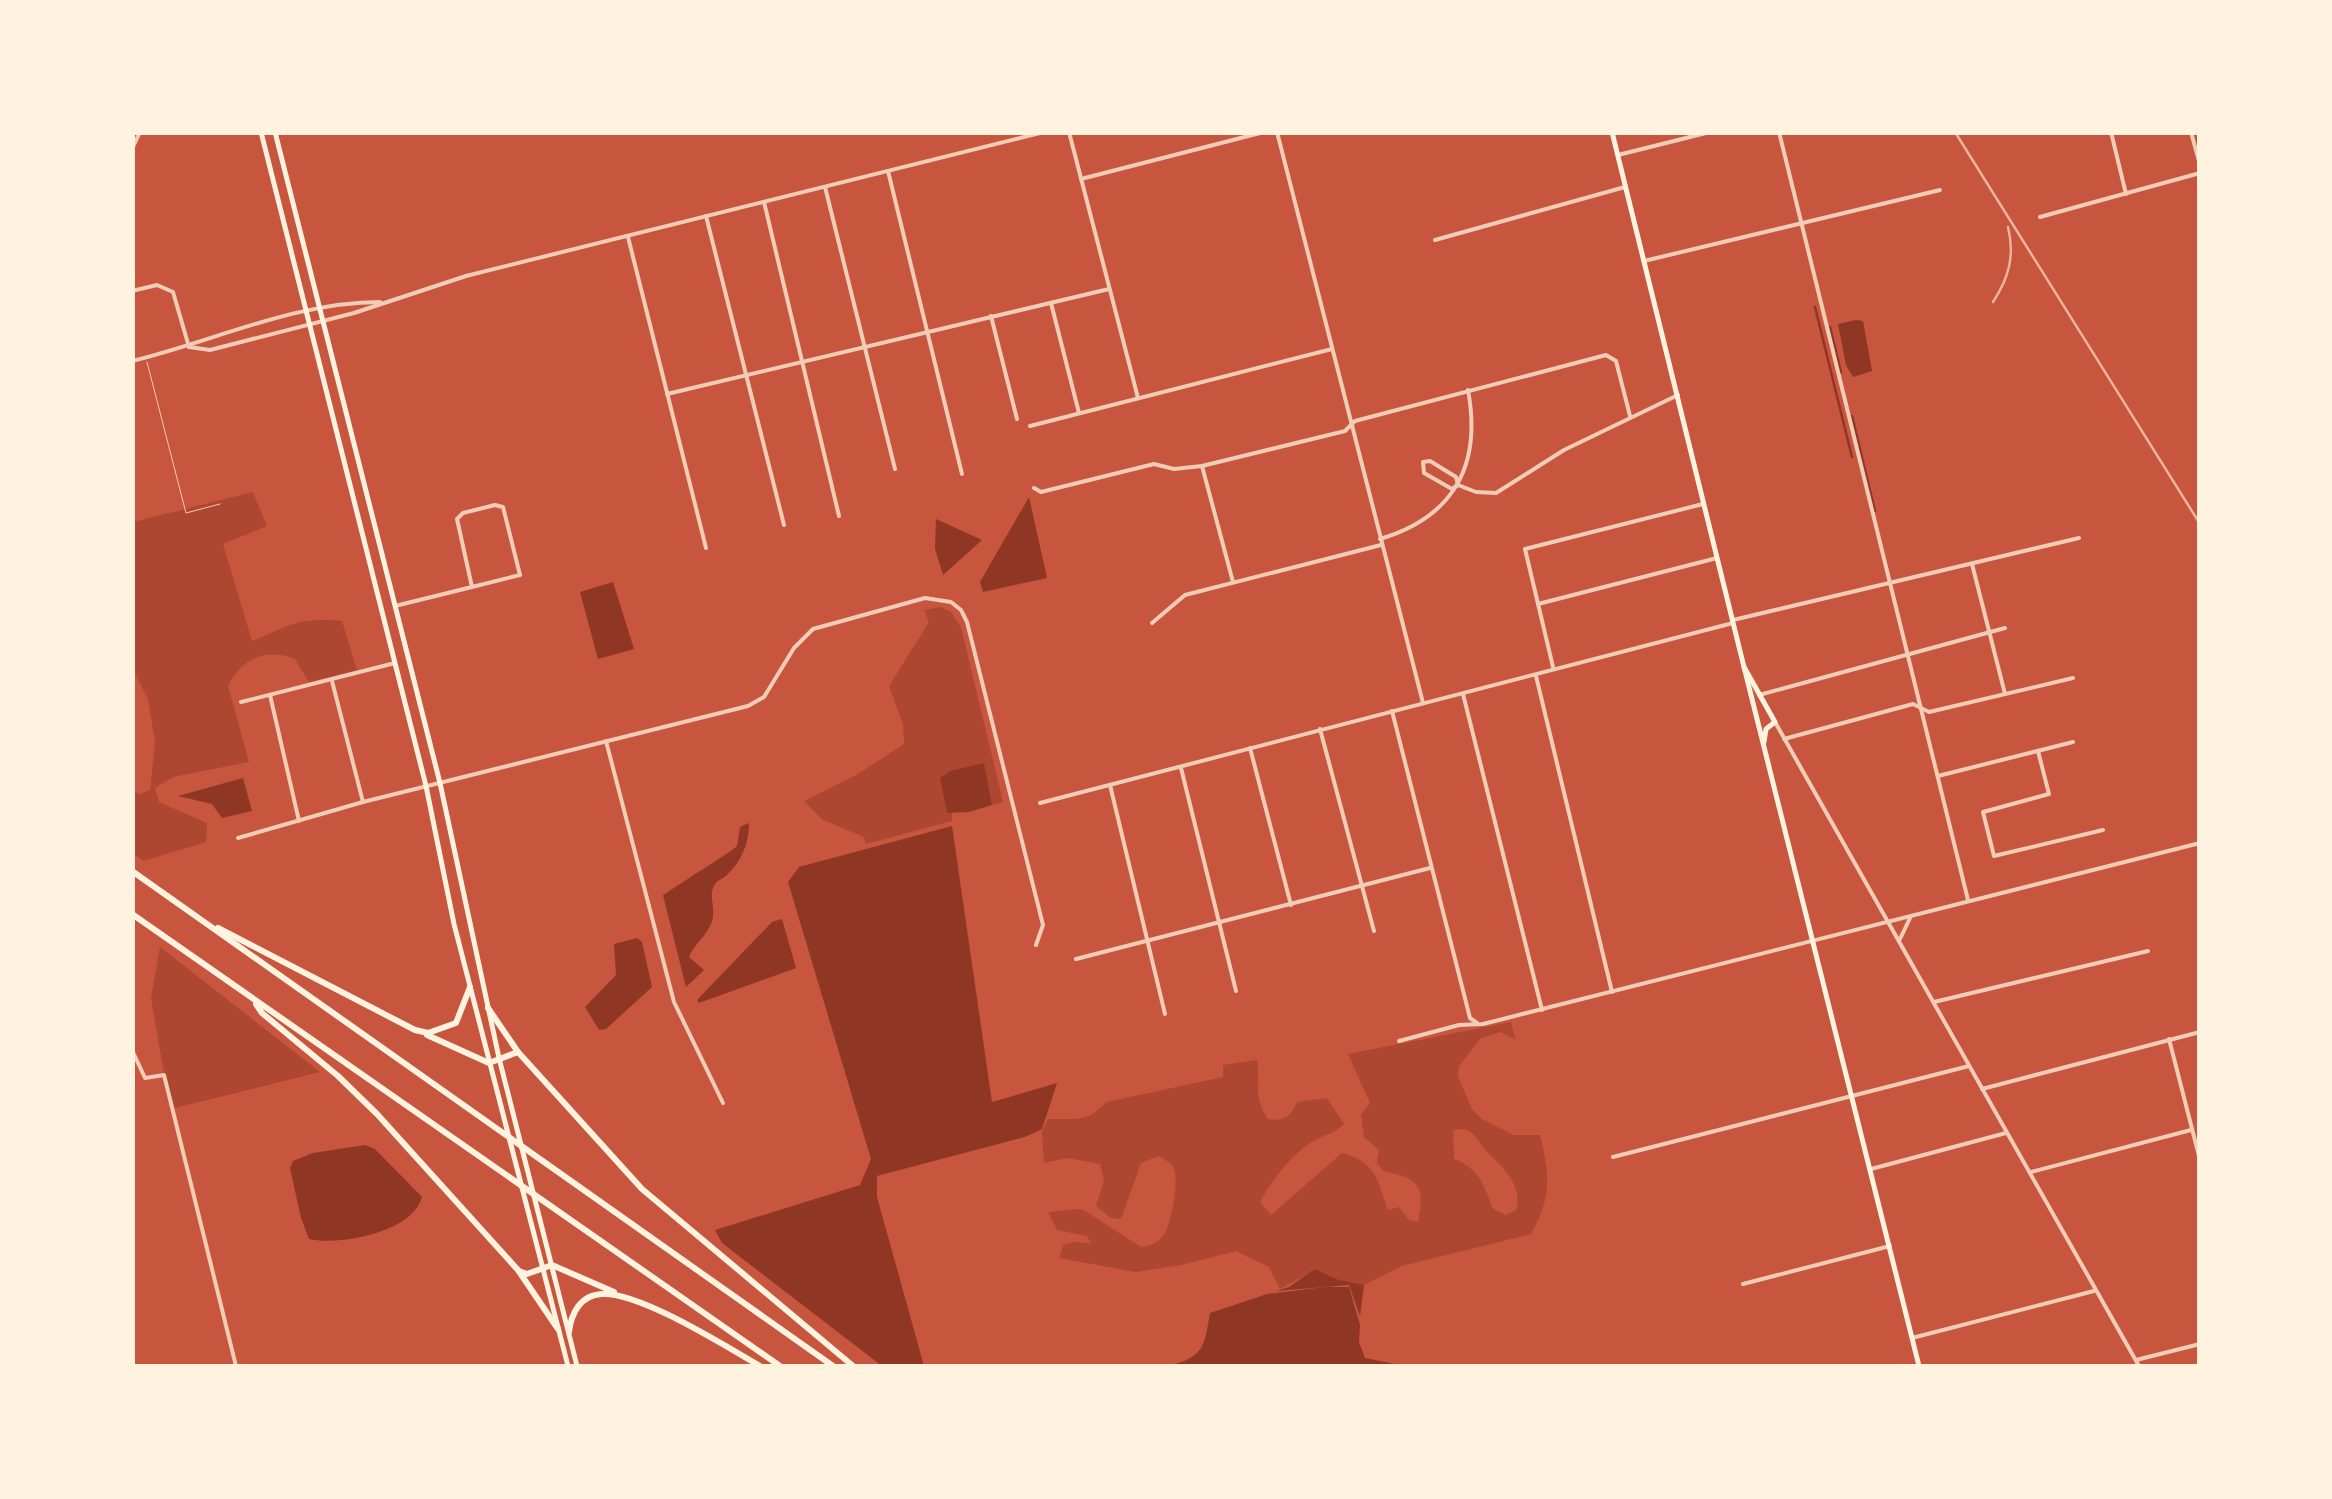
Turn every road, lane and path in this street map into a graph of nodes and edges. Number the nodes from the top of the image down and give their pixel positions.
1 (140, 132) edge
2 (261, 132) edge
3 (275, 132) edge
4 (1044, 132) edge
5 (1070, 132) edge
6 (1264, 132) edge
7 (1277, 132) edge
8 (1612, 132) edge
9 (1710, 132) edge
10 (1779, 132) edge
11 (2110, 132) edge
12 (2191, 132) edge
13 (1028, 134) edge
14 (132, 150) edge
15 (1618, 156) junction
16 (2200, 165) edge
17 (888, 171) junction
18 (2200, 173) edge
19 (1081, 179) junction
20 (825, 187) junction
21 (1625, 187) junction
22 (1940, 190) dead end
23 (2126, 194) junction
24 (764, 202) junction
25 (706, 216) junction
26 (2040, 217) dead end
27 (1802, 224) junction
28 (628, 236) junction
29 (1435, 240) dead end
30 (1643, 261) junction
31 (1108, 288) junction
32 (132, 291) edge
33 (383, 302) junction
34 (1052, 303) junction
35 (319, 309) junction
36 (305, 312) junction
37 (992, 316) junction
38 (322, 322) junction
39 (308, 325) junction
40 (927, 332) junction
41 (864, 346) junction
42 (189, 347) junction
43 (1332, 349) junction
44 (146, 357) junction
45 (132, 360) edge
46 (803, 360) junction
47 (746, 374) junction
48 (1468, 390) junction
49 (667, 394) junction
50 (1678, 394) junction
51 (1138, 398) junction
52 (1079, 413) junction
53 (1630, 416) junction
54 (1018, 419) dead end
55 (1351, 423) junction
56 (1030, 426) dead end
57 (1202, 466) junction
58 (895, 469) dead end
59 (962, 474) dead end
60 (1458, 484) junction
61 (1034, 488) dead end
62 (220, 504) dead end
63 (1703, 504) junction
64 (839, 516) dead end
65 (784, 526) dead end
66 (2078, 538) dead end
67 (1381, 542) junction
68 (706, 548) dead end
69 (1717, 558) junction
70 (1972, 564) junction
71 (1233, 582) junction
72 (1889, 584) junction
73 (472, 587) junction
74 (1538, 604) junction
75 (395, 606) junction
76 (1733, 622) junction
77 (1152, 623) dead end
78 (2005, 628) dead end
79 (388, 632) junction
80 (1989, 632) junction
81 (404, 643) junction
82 (1907, 654) junction
83 (395, 661) junction
84 (1744, 668) junction
85 (1553, 670) junction
86 (1535, 674) junction
87 (2073, 678) dead end
88 (332, 679) junction
89 (1463, 693) junction
90 (2005, 694) junction
91 (270, 695) junction
92 (1758, 695) junction
93 (241, 702) dead end
94 (1423, 703) junction
95 (1920, 707) junction
96 (1753, 708) junction
97 (1392, 711) junction
98 (1775, 722) junction
99 (1320, 730) junction
100 (1784, 739) junction
101 (606, 740) junction
102 (2073, 742) dead end
103 (1764, 746) junction
104 (1250, 748) junction
105 (2038, 750) junction
106 (1180, 766) junction
107 (1938, 776) junction
108 (440, 783) junction
109 (1110, 784) junction
110 (426, 786) junction
111 (364, 802) junction
112 (1040, 803) dead end
113 (299, 821) junction
114 (2103, 830) dead end
115 (238, 838) dead end
116 (2200, 843) edge
117 (1430, 868) junction
118 (132, 871) edge
119 (1362, 886) junction
120 (1968, 900) junction
121 (1291, 905) junction
122 (190, 913) junction
123 (132, 914) edge
124 (1911, 916) junction
125 (1888, 922) junction
126 (1220, 923) junction
127 (1374, 931) dead end
128 (1813, 940) junction
129 (1148, 941) junction
130 (1899, 941) junction
131 (1036, 945) dead end
132 (2148, 951) dead end
133 (1076, 959) dead end
134 (470, 987) junction
135 (1236, 992) dead end
136 (1612, 992) junction
137 (252, 998) junction
138 (1934, 1002) junction
139 (488, 1008) junction
140 (1542, 1010) junction
141 (1165, 1014) dead end
142 (1477, 1024) junction
143 (415, 1030) junction
144 (2200, 1032) edge
145 (2169, 1040) junction
146 (1399, 1041) dead end
147 (132, 1050) edge
148 (518, 1052) junction
149 (499, 1058) junction
150 (490, 1062) junction
151 (1969, 1066) junction
152 (1982, 1089) junction
153 (1852, 1094) junction
154 (723, 1103) dead end
155 (2191, 1130) junction
156 (2006, 1133) junction
157 (1613, 1157) dead end
158 (2200, 1160) edge
159 (1871, 1169) junction
160 (2029, 1172) junction
161 (1890, 1246) junction
162 (542, 1266) junction
163 (552, 1266) junction
164 (518, 1270) junction
165 (1743, 1284) dead end
166 (2094, 1291) junction
167 (655, 1310) junction
168 (558, 1329) junction
169 (568, 1332) junction
170 (1912, 1338) junction
171 (2200, 1344) edge
172 (2137, 1363) edge
173 (236, 1366) edge
174 (568, 1366) edge
175 (578, 1366) edge
176 (760, 1366) edge
177 (780, 1366) edge
178 (833, 1366) edge
179 (853, 1366) edge
180 (1920, 1366) edge

1 - 14 street
2 - 36 main road
3 - 35 main road
4 - 13 street
5 - 19 street
6 - 19 street
7 - 43 street
8 - 15 main road
9 - 15 street
10 - 27 street
11 - 23 street
12 - 16 street
13 - 17 street
15 - 21 main road
17 - 20 street
17 - 40 street
18 - 23 street
19 - 31 street
20 - 24 street
20 - 41 street
21 - 29 street
21 - 30 main road
22 - 27 street
23 - 26 street
24 - 25 street
24 - 46 street
25 - 28 street
25 - 47 street
27 - 30 street
27 - 72 street
28 - 33 street
28 - 49 street
30 - 50 main road
31 - 34 street
31 - 51 street
32 - 42 street
33 - 35 street
33 - 38 street
34 - 37 street
34 - 52 street
35 - 36 street
35 - 38 main road
36 - 39 main road
36 - 42 street
37 - 40 street
37 - 54 street
38 - 39 street
38 - 75 main road
39 - 42 street
39 - 79 main road
40 - 41 street
40 - 59 street
41 - 46 street
41 - 58 street
42 - 44 street
43 - 51 street
43 - 55 street
44 - 45 street
44 - 62 lane
46 - 47 street
46 - 64 street
47 - 49 street
47 - 65 street
48 - 53 street
48 - 55 street
48 - 60 street
49 - 68 street
50 - 53 street
50 - 63 main road
51 - 52 street
52 - 56 street
53 - 60 street
55 - 57 street
55 - 67 street
57 - 61 street
57 - 71 street
60 - 60 street
60 - 67 street
63 - 69 main road
63 - 74 street
66 - 70 street
67 - 71 street
67 - 94 street
69 - 74 street
69 - 76 main road
70 - 72 street
70 - 80 street
71 - 77 street
72 - 76 street
72 - 82 street
73 - 73 street
73 - 75 street
74 - 85 street
75 - 81 main road
76 - 84 main road
76 - 85 street
78 - 80 street
79 - 81 main road
79 - 83 main road
80 - 82 street
80 - 90 street
81 - 83 main road
81 - 108 main road
82 - 92 street
82 - 95 street
83 - 88 street
83 - 110 main road
84 - 92 main road
84 - 96 main road
85 - 86 street
86 - 89 street
86 - 136 street
87 - 90 street
88 - 91 street
88 - 111 street
89 - 94 street
89 - 140 street
90 - 95 street
91 - 93 street
91 - 113 street
92 - 96 main road
92 - 98 main road
94 - 97 street
95 - 100 street
95 - 107 street
96 - 103 main road
97 - 99 street
97 - 117 street
98 - 100 street
98 - 103 main road
99 - 104 street
99 - 119 street
100 - 125 street
101 - 108 street
101 - 131 street
101 - 154 street
102 - 105 street
103 - 128 main road
104 - 106 street
104 - 121 street
105 - 107 street
105 - 114 street
106 - 109 street
106 - 126 street
107 - 120 street
108 - 110 street
108 - 139 main road
109 - 112 street
109 - 129 street
110 - 111 street
110 - 134 main road
111 - 113 street
113 - 115 street
116 - 120 street
117 - 119 street
117 - 142 street
118 - 122 highway
119 - 121 street
119 - 127 street
120 - 124 street
121 - 126 street
122 - 143 highway
122 - 178 highway
123 - 137 highway
124 - 125 street
124 - 130 street
125 - 128 street
125 - 130 street
126 - 129 street
126 - 135 street
128 - 136 street
128 - 153 main road
129 - 133 street
129 - 141 street
130 - 138 street
132 - 138 street
134 - 143 highway
134 - 150 main road
136 - 140 street
137 - 164 highway
137 - 177 highway
138 - 151 street
139 - 148 highway
139 - 149 main road
140 - 142 street
142 - 146 street
143 - 150 highway
144 - 145 street
145 - 152 street
145 - 155 street
147 - 173 street
148 - 149 highway
148 - 179 highway
149 - 150 highway
149 - 163 main road
150 - 162 main road
151 - 152 street
151 - 153 street
152 - 156 street
153 - 157 street
153 - 159 main road
155 - 158 street
155 - 160 street
156 - 159 street
156 - 160 street
159 - 161 main road
160 - 166 street
161 - 165 street
161 - 170 main road
162 - 163 highway
162 - 164 highway
162 - 168 main road
163 - 167 highway
163 - 169 main road
164 - 168 highway
166 - 170 street
166 - 172 street
167 - 169 highway
167 - 176 highway
168 - 174 main road
169 - 175 main road
170 - 180 main road
171 - 172 street

